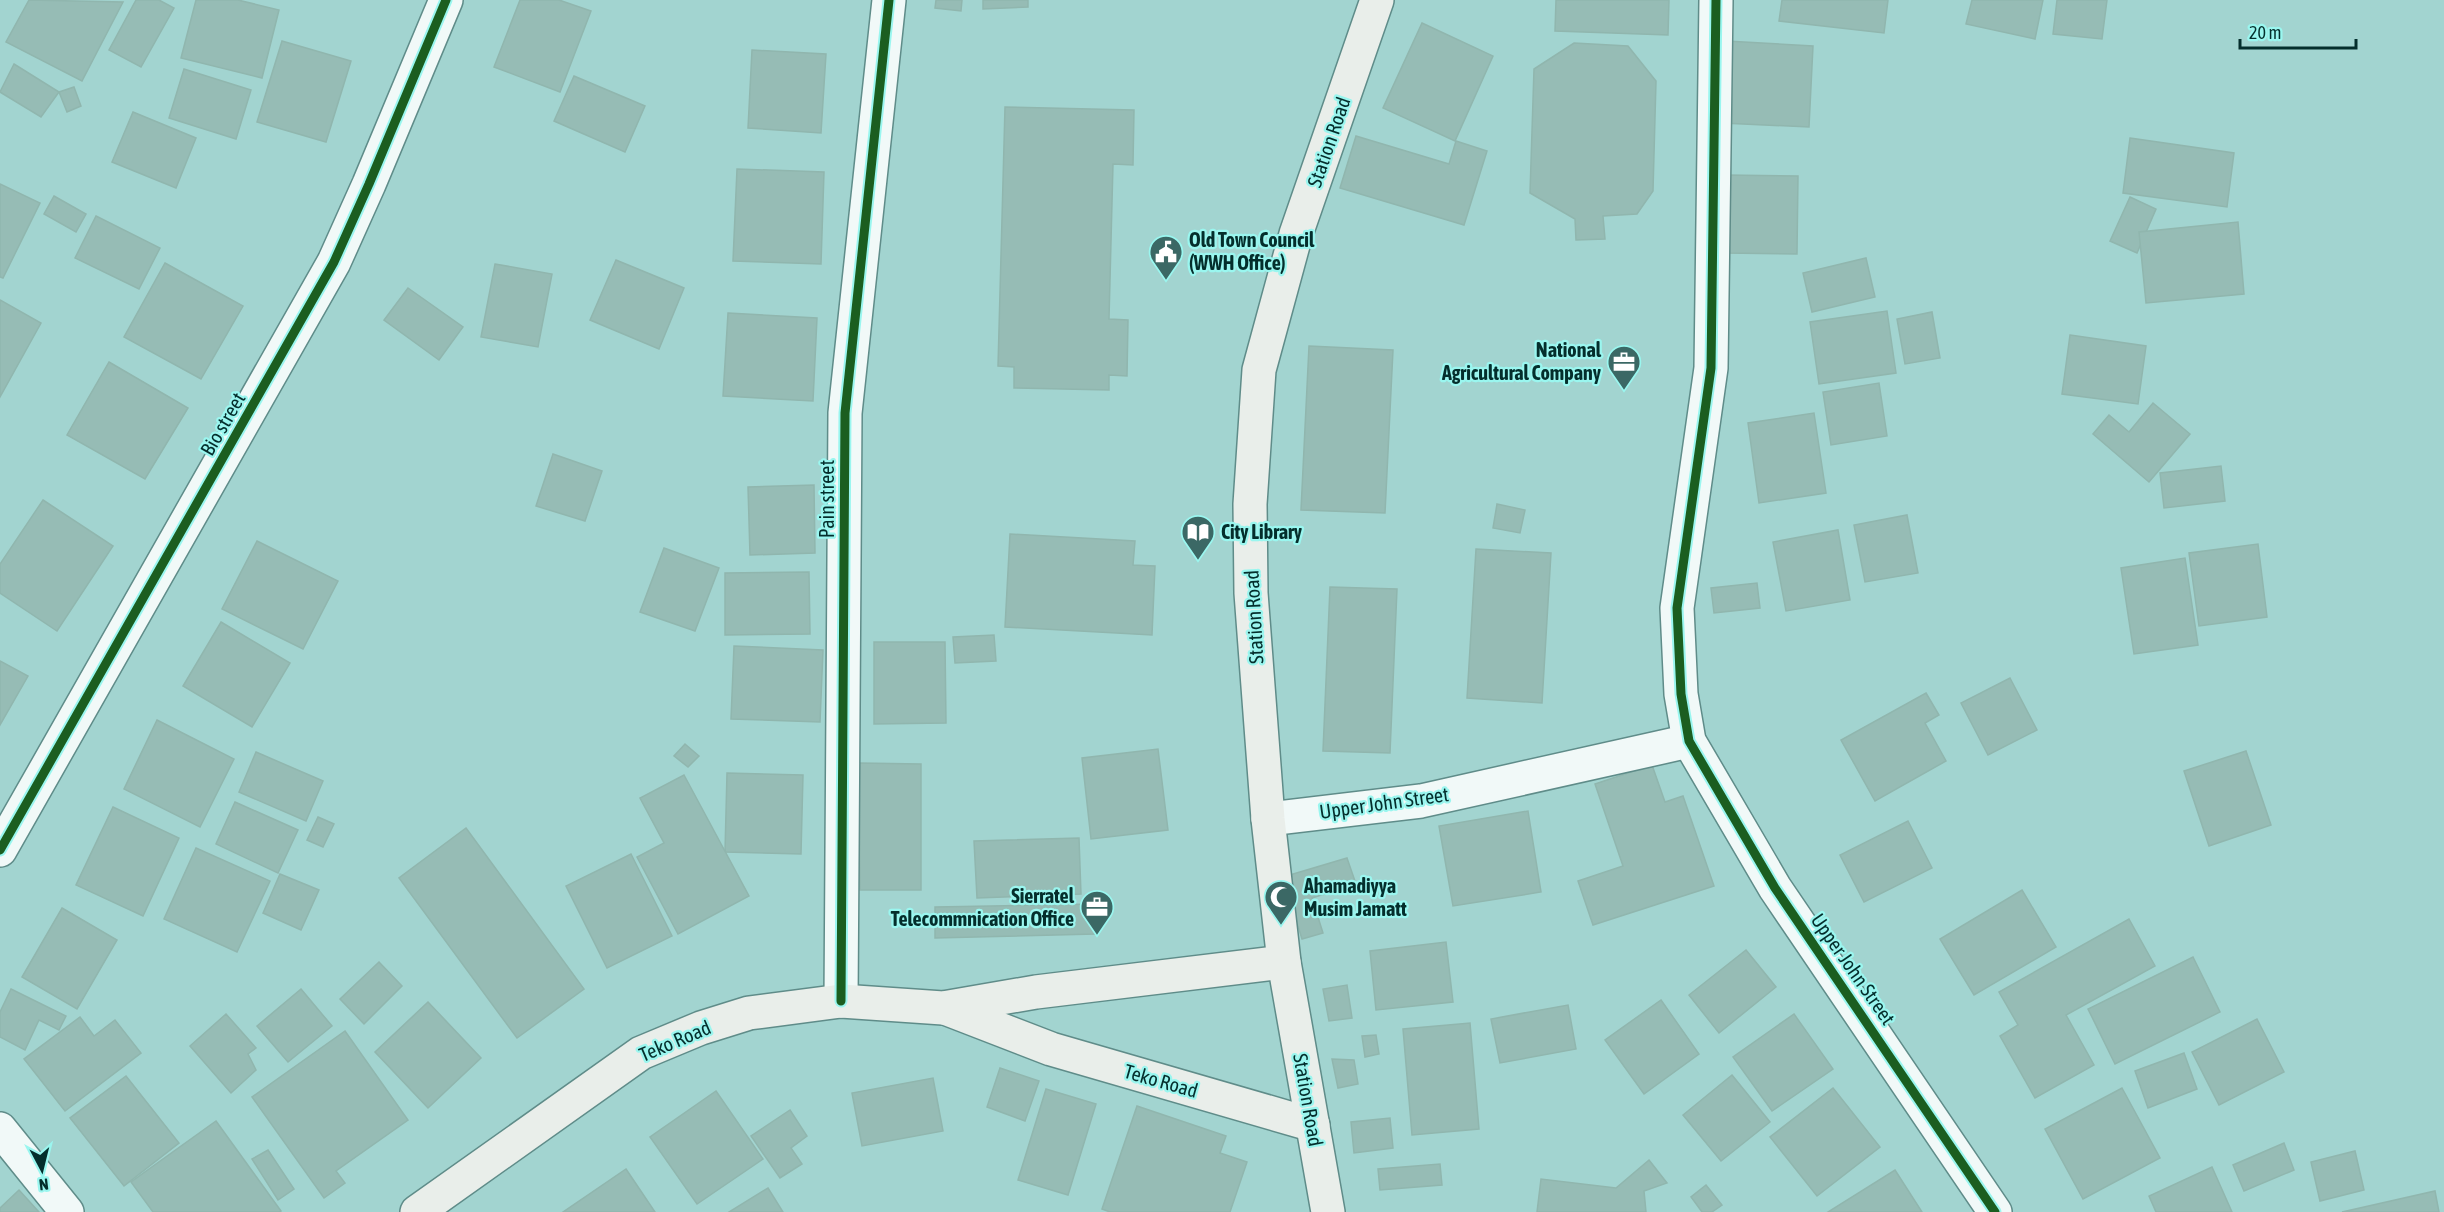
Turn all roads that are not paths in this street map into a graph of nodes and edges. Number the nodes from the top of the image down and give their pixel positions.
1 (446, 0) edge
2 (890, 0) edge
3 (1377, 0) edge
4 (1716, 0) edge
5 (1689, 741) junction
6 (1268, 819) junction
7 (0, 850) edge
8 (1284, 962) junction
9 (841, 1000) junction
10 (943, 1008) junction
11 (1313, 1125) junction
12 (0, 1129) edge
13 (67, 1212) edge
14 (417, 1212) edge
15 (1328, 1212) edge
16 (1995, 1212) edge

1 - 7 street, Bio street
2 - 9 street, Pain street
3 - 6 street, Station Road
4 - 5 street
5 - 6 street, Upper John Street
5 - 16 street, Upper John Street
6 - 8 street, Station Road
8 - 10 street, Teko Road
8 - 11 street, Station Road
9 - 10 street, Teko Road
9 - 14 street, Teko Road
10 - 11 street, Teko Road
11 - 15 street, Station Road
12 - 13 street

